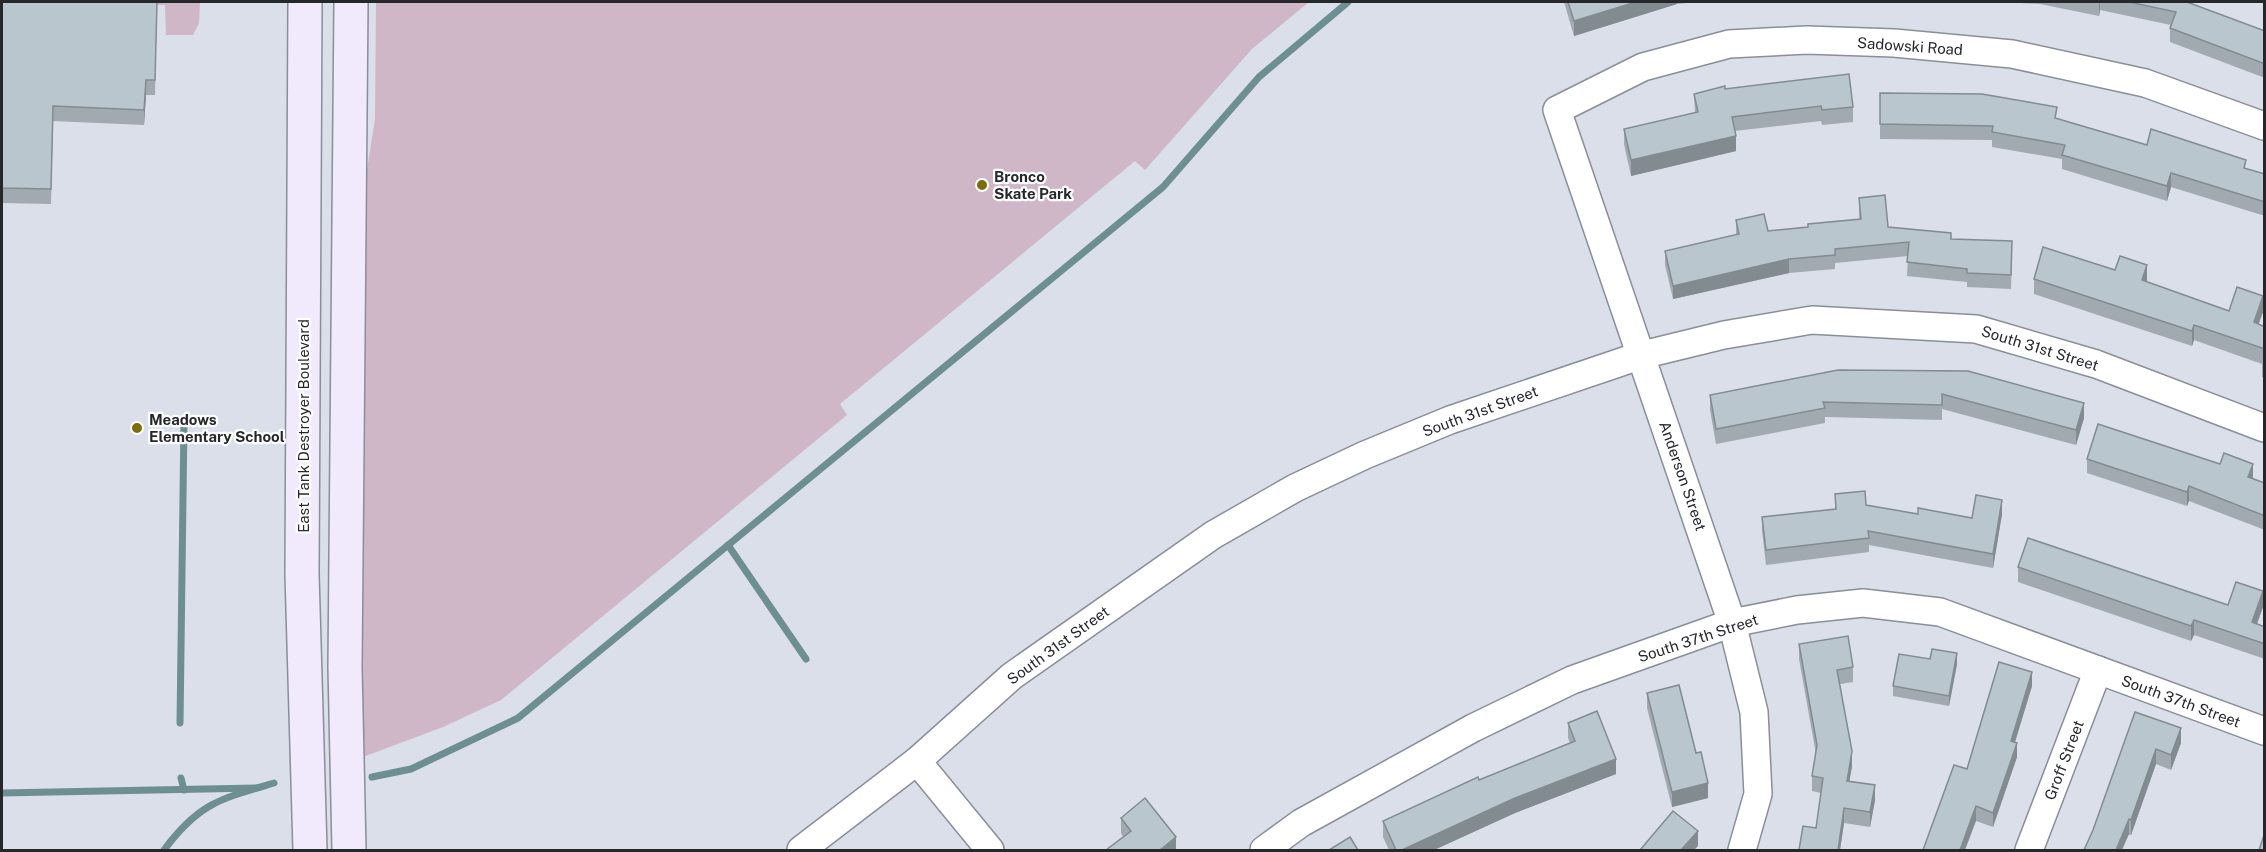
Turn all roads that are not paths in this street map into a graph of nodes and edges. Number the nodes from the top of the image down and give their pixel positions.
1 (305, 2) edge
2 (351, 2) edge
3 (1557, 110) joint
4 (2265, 126) edge
5 (1642, 355) junction
6 (2265, 428) edge
7 (1732, 623) junction
8 (2098, 670) junction
9 (2265, 731) edge
10 (916, 761) junction
11 (310, 850) edge
12 (349, 850) edge
13 (801, 850) edge
14 (990, 850) edge
15 (1264, 850) edge
16 (1742, 850) edge
17 (2029, 850) edge

1 - 11 street, East Tank Destroyer Boulevard
2 - 12 street
3 - 4 street, Sadowski Road
3 - 5 street, Anderson Street
5 - 6 street, South 31st Street
5 - 7 street, Anderson Street
5 - 10 street, South 31st Street
7 - 8 street, South 37th Street
7 - 15 street, South 37th Street
7 - 16 street, Anderson Street
8 - 9 street, South 37th Street
8 - 17 street, Groff Street
10 - 13 street, South 31st Street
10 - 14 street

